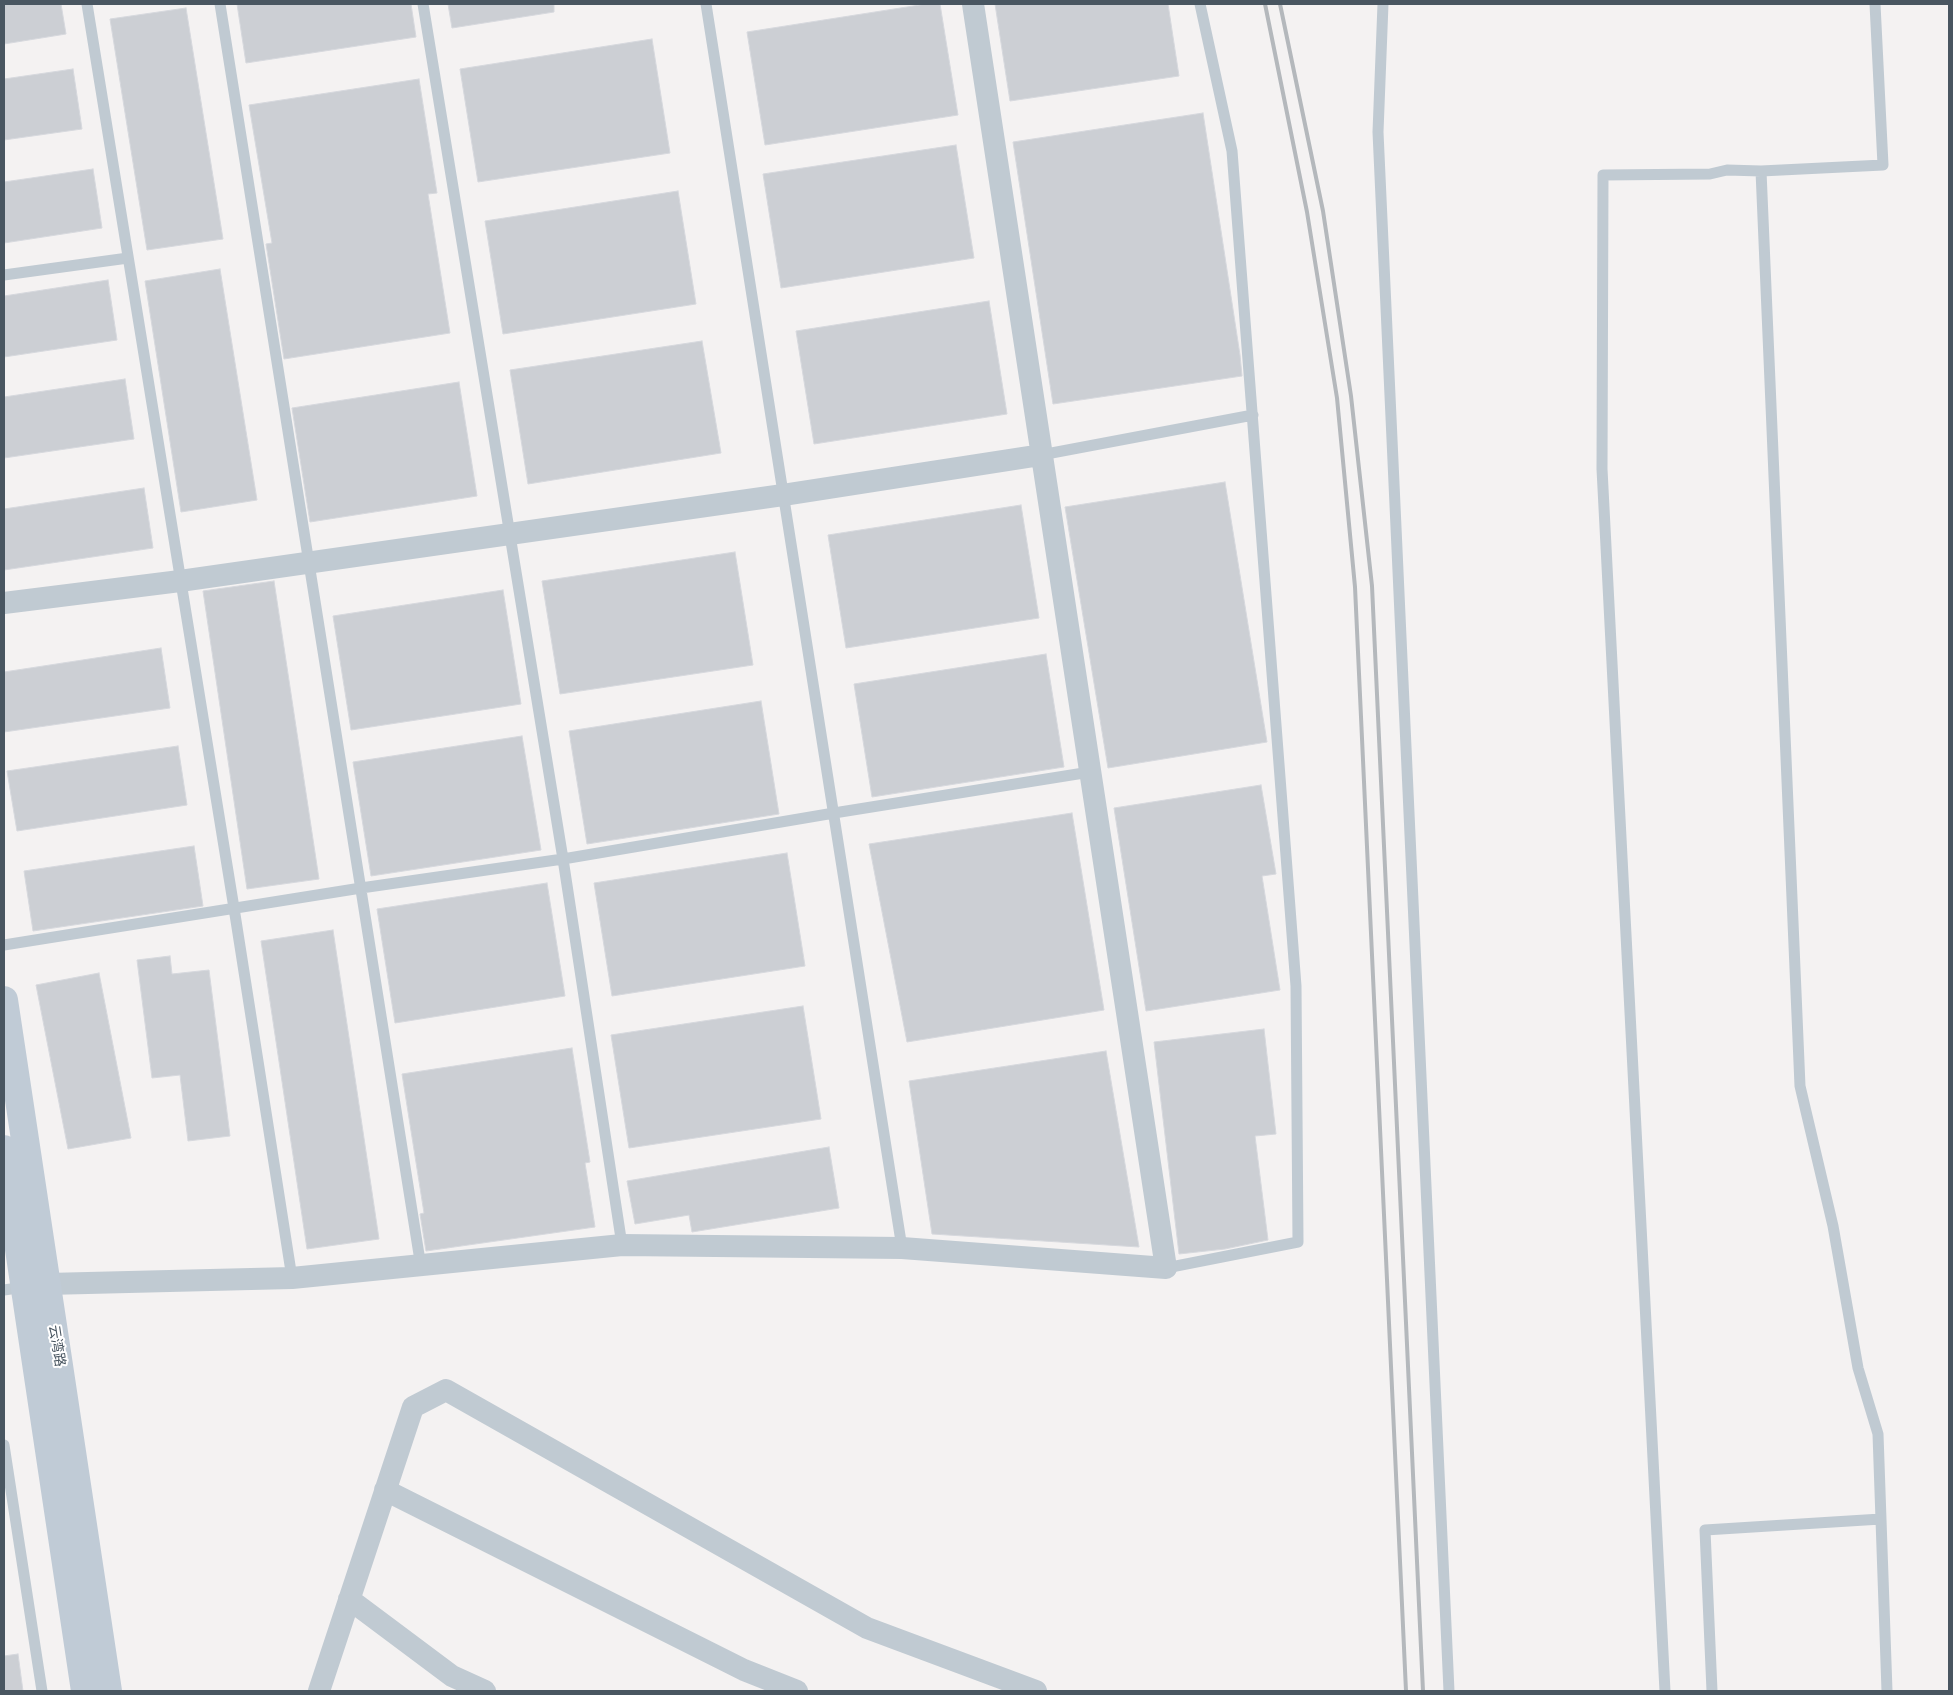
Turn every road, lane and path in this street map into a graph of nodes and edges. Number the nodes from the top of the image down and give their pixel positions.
1 (87, 4) edge
2 (220, 4) edge
3 (423, 4) edge
4 (706, 4) edge
5 (973, 4) edge
6 (1200, 4) edge
7 (1383, 4) edge
8 (1875, 4) edge
9 (1761, 171) junction
10 (128, 258) junction
11 (4, 275) edge
12 (1253, 415) junction
13 (1041, 455) junction
14 (783, 495) junction
15 (510, 533) junction
16 (310, 561) junction
17 (180, 581) junction
18 (4, 603) edge
19 (1090, 772) junction
20 (834, 812) junction
21 (563, 859) junction
22 (361, 888) junction
23 (234, 908) junction
24 (4, 945) edge
25 (4, 1000) edge
26 (4, 1149) edge
27 (622, 1245) junction
28 (902, 1248) junction
29 (421, 1266) junction
30 (1166, 1268) junction
31 (292, 1278) junction
32 (25, 1287) edge
33 (4, 1445) edge
34 (386, 1490) junction
35 (1881, 1519) junction
36 (349, 1599) junction
37 (42, 1691) edge
38 (85, 1691) edge
39 (108, 1691) edge
40 (318, 1691) edge
41 (485, 1691) edge
42 (797, 1691) edge
43 (1036, 1691) edge
44 (1449, 1691) edge
45 (1665, 1691) edge
46 (1712, 1691) edge
47 (1887, 1691) edge

1 - 10 lane
2 - 16 lane
3 - 15 lane
4 - 14 lane
5 - 13 street
6 - 12 lane
7 - 44 lane
8 - 9 lane
9 - 35 lane
9 - 45 lane
10 - 11 lane
10 - 17 lane
12 - 13 lane
12 - 30 lane
13 - 14 street
13 - 19 street
14 - 15 street
14 - 20 lane
15 - 16 street
15 - 21 lane
16 - 17 street
16 - 22 lane
17 - 18 street
17 - 23 lane
19 - 20 lane
19 - 30 street
20 - 21 lane
20 - 28 lane
21 - 22 lane
21 - 27 lane
22 - 23 lane
22 - 29 lane
23 - 24 lane
23 - 31 lane
25 - 32 main road, 云湾路
26 - 32 main road, 云湾路
27 - 28 street
27 - 29 street
28 - 30 street
29 - 31 street
31 - 32 street
32 - 38 main road, 云湾路
32 - 39 main road, 云湾路
33 - 37 lane
34 - 36 street
34 - 42 street
34 - 43 street
35 - 46 lane
35 - 47 lane
36 - 40 street
36 - 41 street

